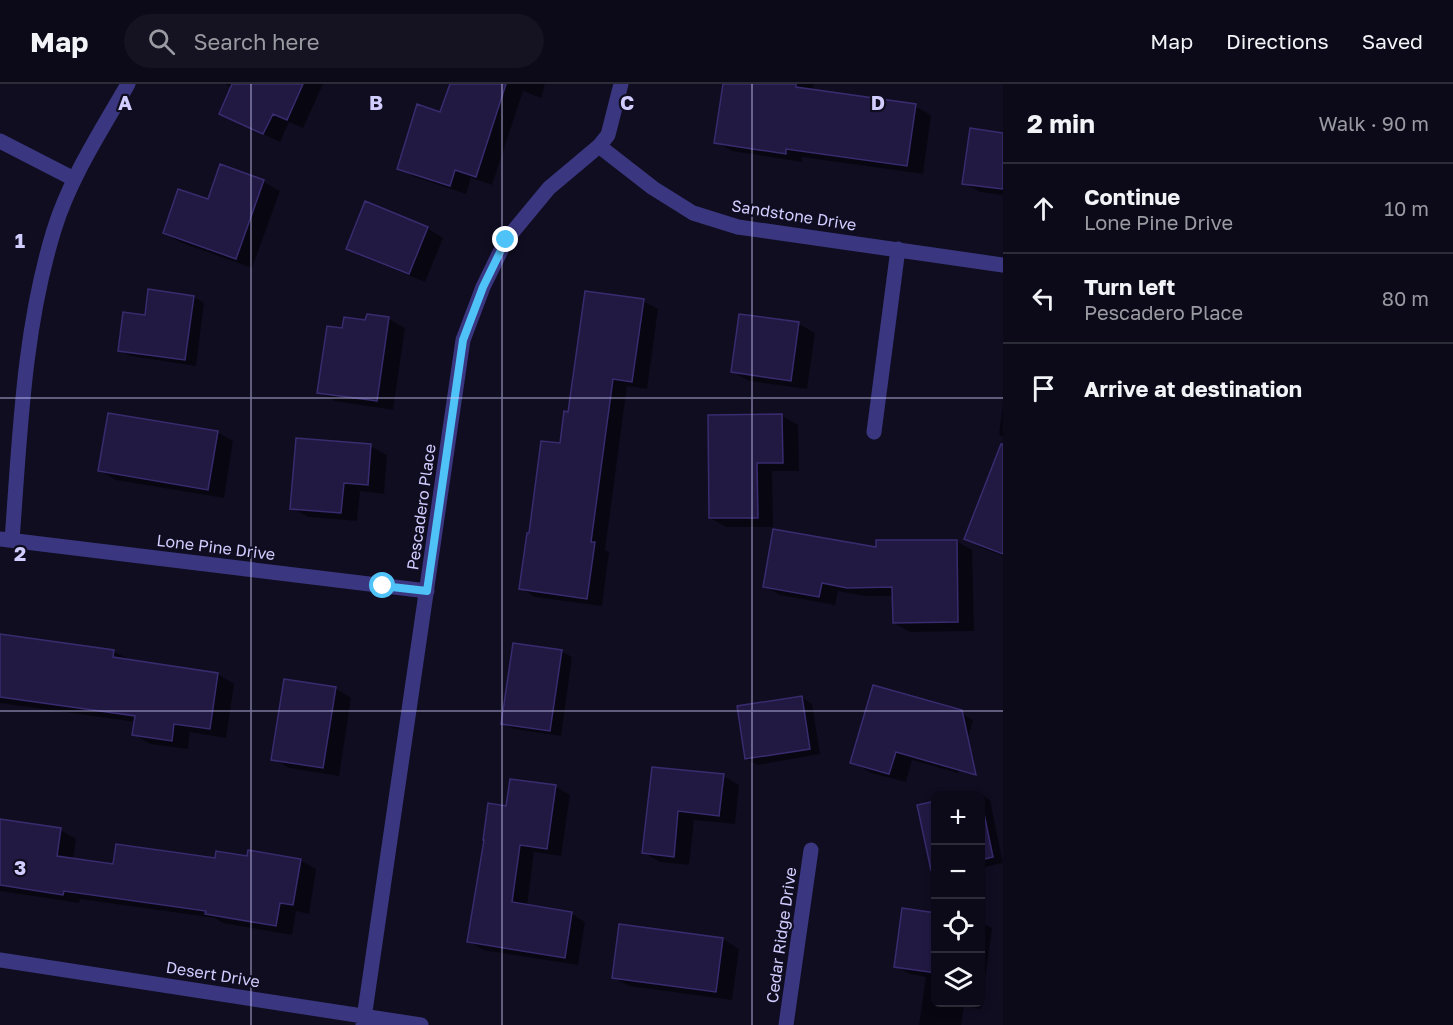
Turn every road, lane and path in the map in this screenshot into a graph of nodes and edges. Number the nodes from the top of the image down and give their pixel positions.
1 (128, 84) edge
2 (621, 84) edge
3 (0, 141) edge
4 (599, 146) junction
5 (74, 179) junction
6 (898, 249) junction
7 (1003, 265) edge
8 (874, 432) dead end
9 (6, 540) edge
10 (427, 591) junction
11 (811, 850) dead end
12 (0, 960) edge
13 (363, 1021) edge
14 (421, 1025) edge
15 (786, 1025) edge

1 - 5 street
2 - 4 street
3 - 5 street
4 - 6 street, Sandstone Drive
4 - 10 street, Pescadero Place
5 - 9 street
6 - 7 street, Sandstone Drive
6 - 8 street
9 - 10 street, Lone Pine Drive
10 - 13 street, Pescadero Place
11 - 15 street, Cedar Ridge Drive
12 - 13 street, Desert Drive
13 - 14 street, Desert Drive

